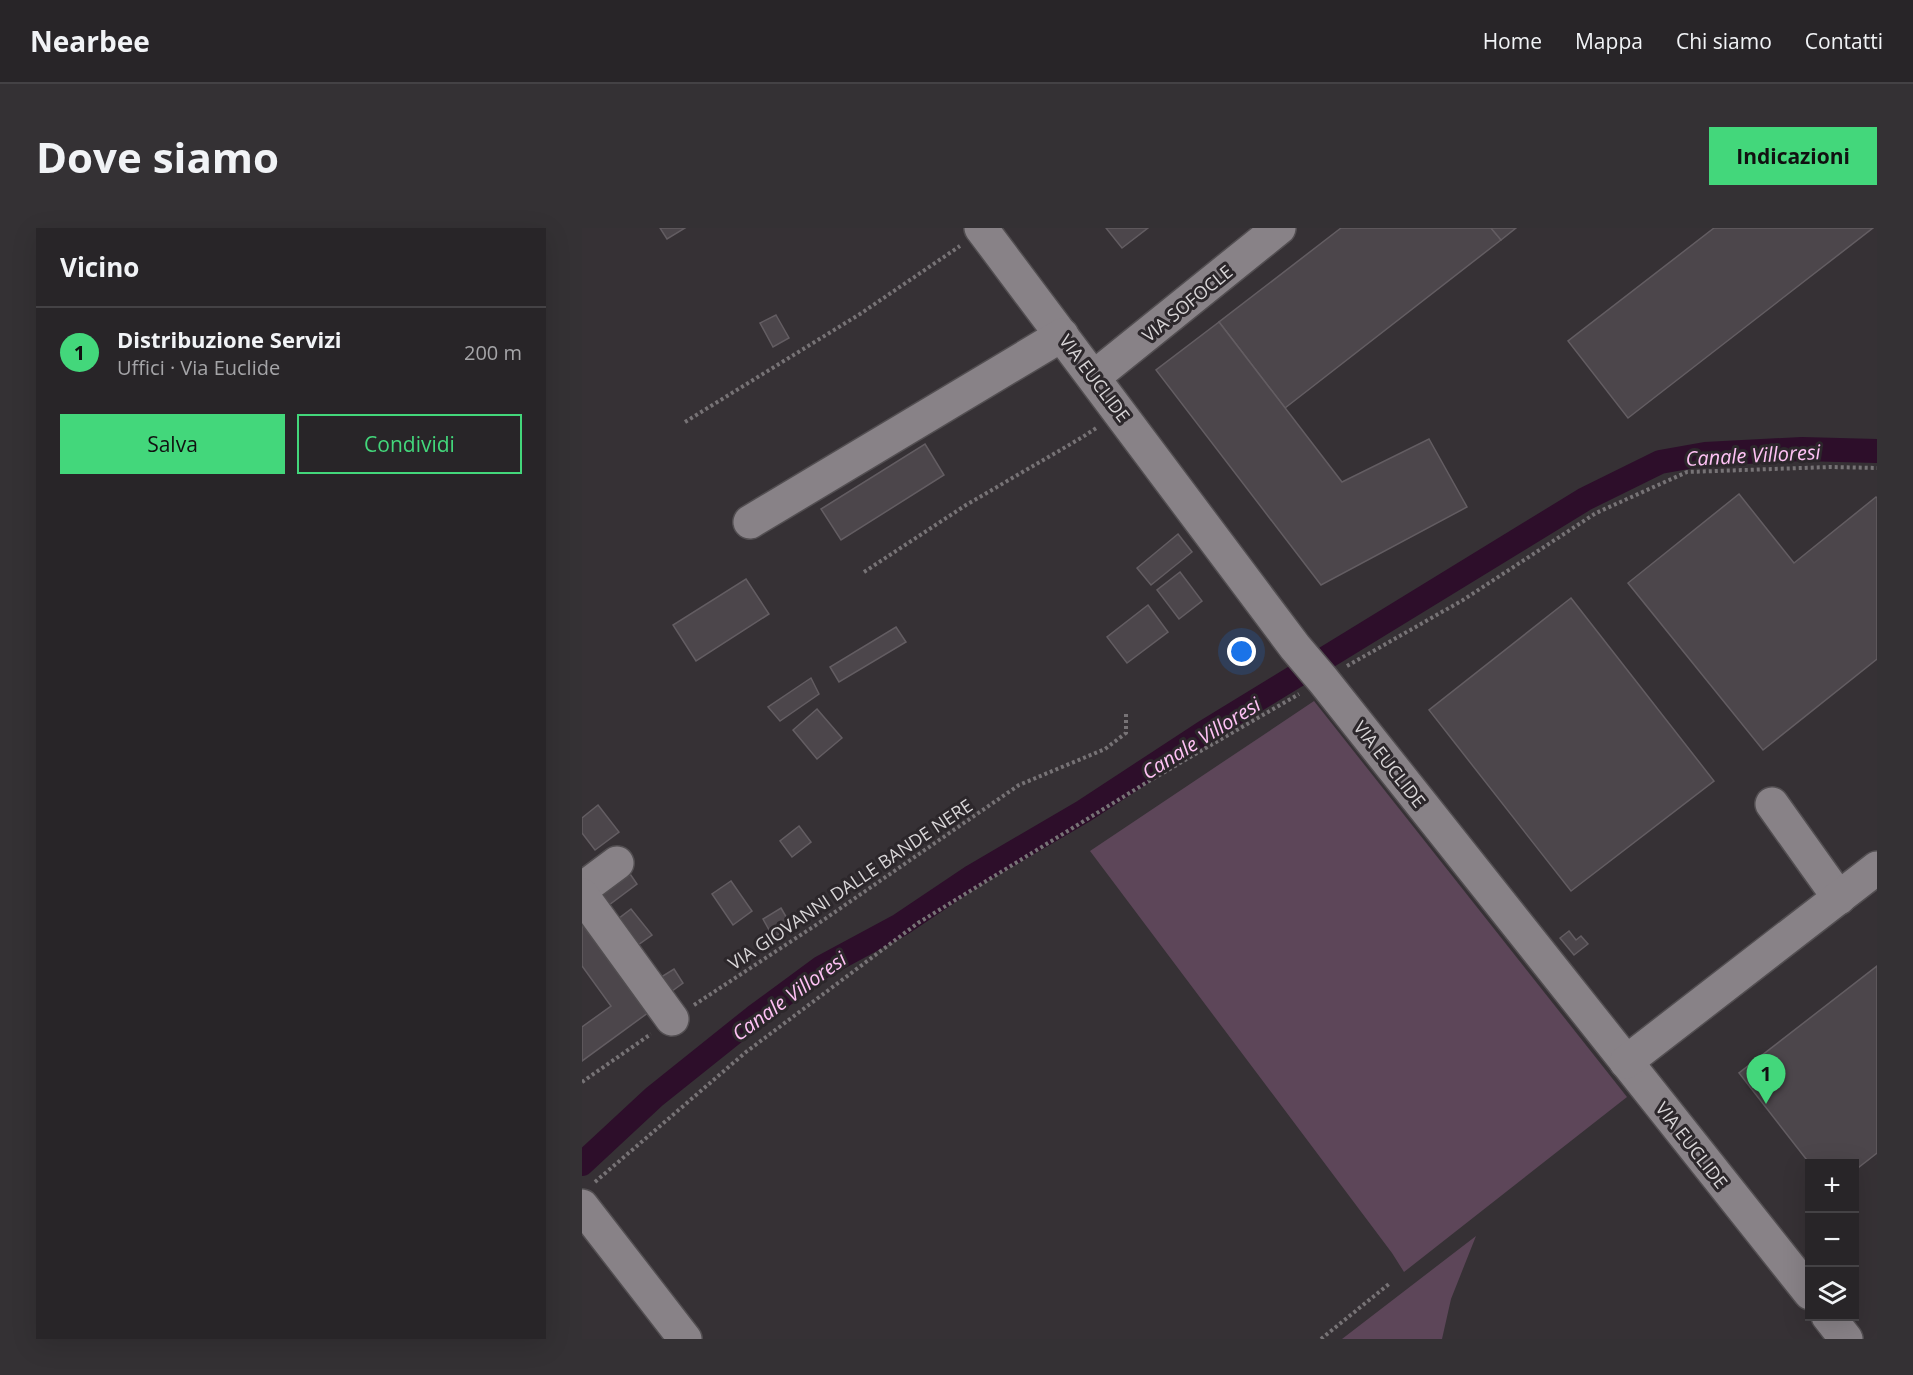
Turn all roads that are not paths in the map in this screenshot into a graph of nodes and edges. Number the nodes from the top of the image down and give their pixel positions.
1 (1280, 228) edge
2 (982, 230) edge
3 (1062, 335) junction
4 (1094, 377) junction
5 (750, 522) dead end
6 (1772, 804) dead end
7 (617, 863) dead end
8 (1877, 868) edge
9 (582, 889) edge
10 (582, 895) edge
11 (1839, 898) junction
12 (672, 1019) road end
13 (1626, 1062) junction
14 (588, 1195) edge
15 (1805, 1288) edge
16 (1831, 1321) edge
17 (685, 1339) edge
18 (1846, 1339) edge

1 - 4 street, VIA SOFOCLE
2 - 3 street, VIA EUCLIDE
3 - 4 street, VIA EUCLIDE
3 - 5 street
4 - 13 street, VIA EUCLIDE
6 - 11 street
7 - 9 street
8 - 11 street
10 - 12 street
11 - 13 street
13 - 15 street, VIA EUCLIDE
14 - 17 street
16 - 18 street

